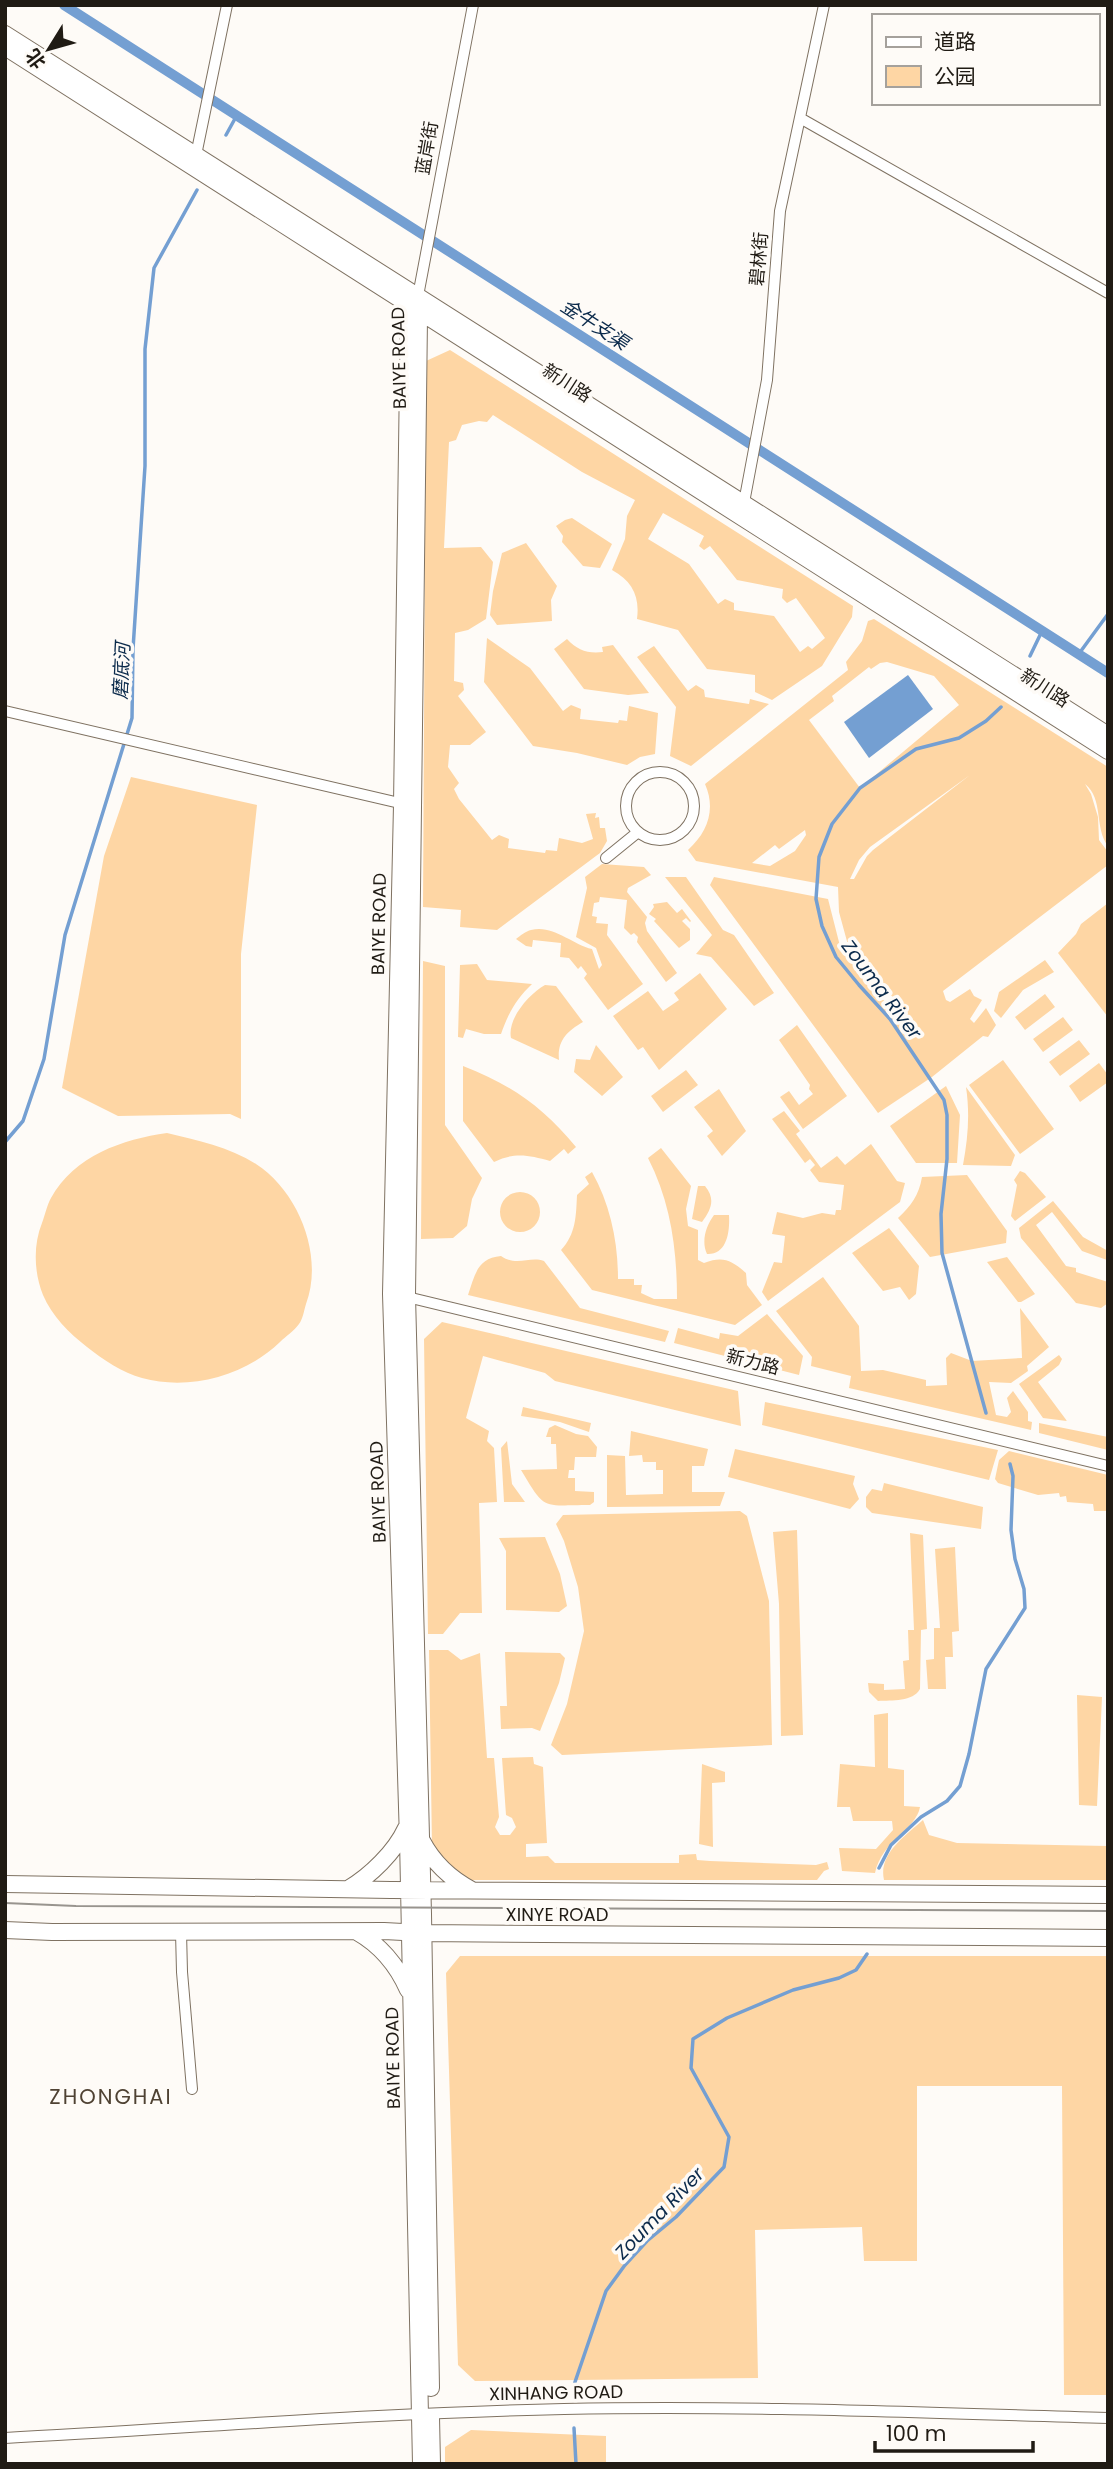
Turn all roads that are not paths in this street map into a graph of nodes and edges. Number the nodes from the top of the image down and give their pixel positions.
1 (227, 5) edge
2 (473, 5) edge
3 (824, 5) edge
4 (5, 34) edge
5 (5, 47) edge
6 (800, 118) junction
7 (195, 162) junction
8 (1108, 293) edge
9 (415, 304) junction
10 (743, 510) junction
11 (5, 711) edge
12 (1108, 735) edge
13 (1108, 751) edge
14 (408, 805) junction
15 (638, 832) junction
16 (606, 858) dead end
17 (399, 1295) junction
18 (1108, 1466) edge
19 (408, 1826) junction
20 (421, 1838) junction
21 (5, 1884) edge
22 (348, 1889) junction
23 (415, 1890) junction
24 (472, 1890) junction
25 (1108, 1895) edge
26 (5, 1930) edge
27 (355, 1931) junction
28 (181, 1932) junction
29 (416, 1933) junction
30 (1108, 1938) edge
31 (411, 1997) junction
32 (191, 2089) dead end
33 (426, 2414) junction
34 (1108, 2418) edge
35 (5, 2438) edge
36 (421, 2464) edge
37 (432, 2464) edge

1 - 7 street
2 - 9 street, 蓝岸街
3 - 6 street, 碧林街
4 - 7 main road, 新川路
5 - 7 main road, 新川路
6 - 8 street
6 - 10 street, 碧林街
7 - 9 main road, 新川路
9 - 10 main road, 新川路
9 - 14 main road, BAIYE ROAD
10 - 12 main road, 新川路
10 - 13 main road, 新川路
11 - 14 street
14 - 17 main road, BAIYE ROAD
15 - 15 street
15 - 16 street
17 - 18 street, 新力路
17 - 19 main road, BAIYE ROAD
17 - 20 main road, BAIYE ROAD
19 - 22 main road
19 - 23 main road, BAIYE ROAD
20 - 23 main road, BAIYE ROAD
20 - 24 main road
21 - 22 main road, XINYE ROAD
22 - 23 main road, XINYE ROAD
23 - 24 main road, XINYE ROAD
23 - 29 main road, BAIYE ROAD
24 - 25 main road, XINYE ROAD
26 - 28 main road, XINYE ROAD
27 - 28 main road, XINYE ROAD
27 - 29 main road, XINYE ROAD
27 - 31 main road
28 - 32 street
29 - 30 main road, XINYE ROAD
29 - 31 main road, BAIYE ROAD
29 - 33 main road, BAIYE ROAD
31 - 33 main road, BAIYE ROAD
33 - 34 street, XINHANG ROAD
33 - 35 street, XINHANG ROAD
33 - 36 main road, BAIYE ROAD
33 - 37 main road, BAIYE ROAD

